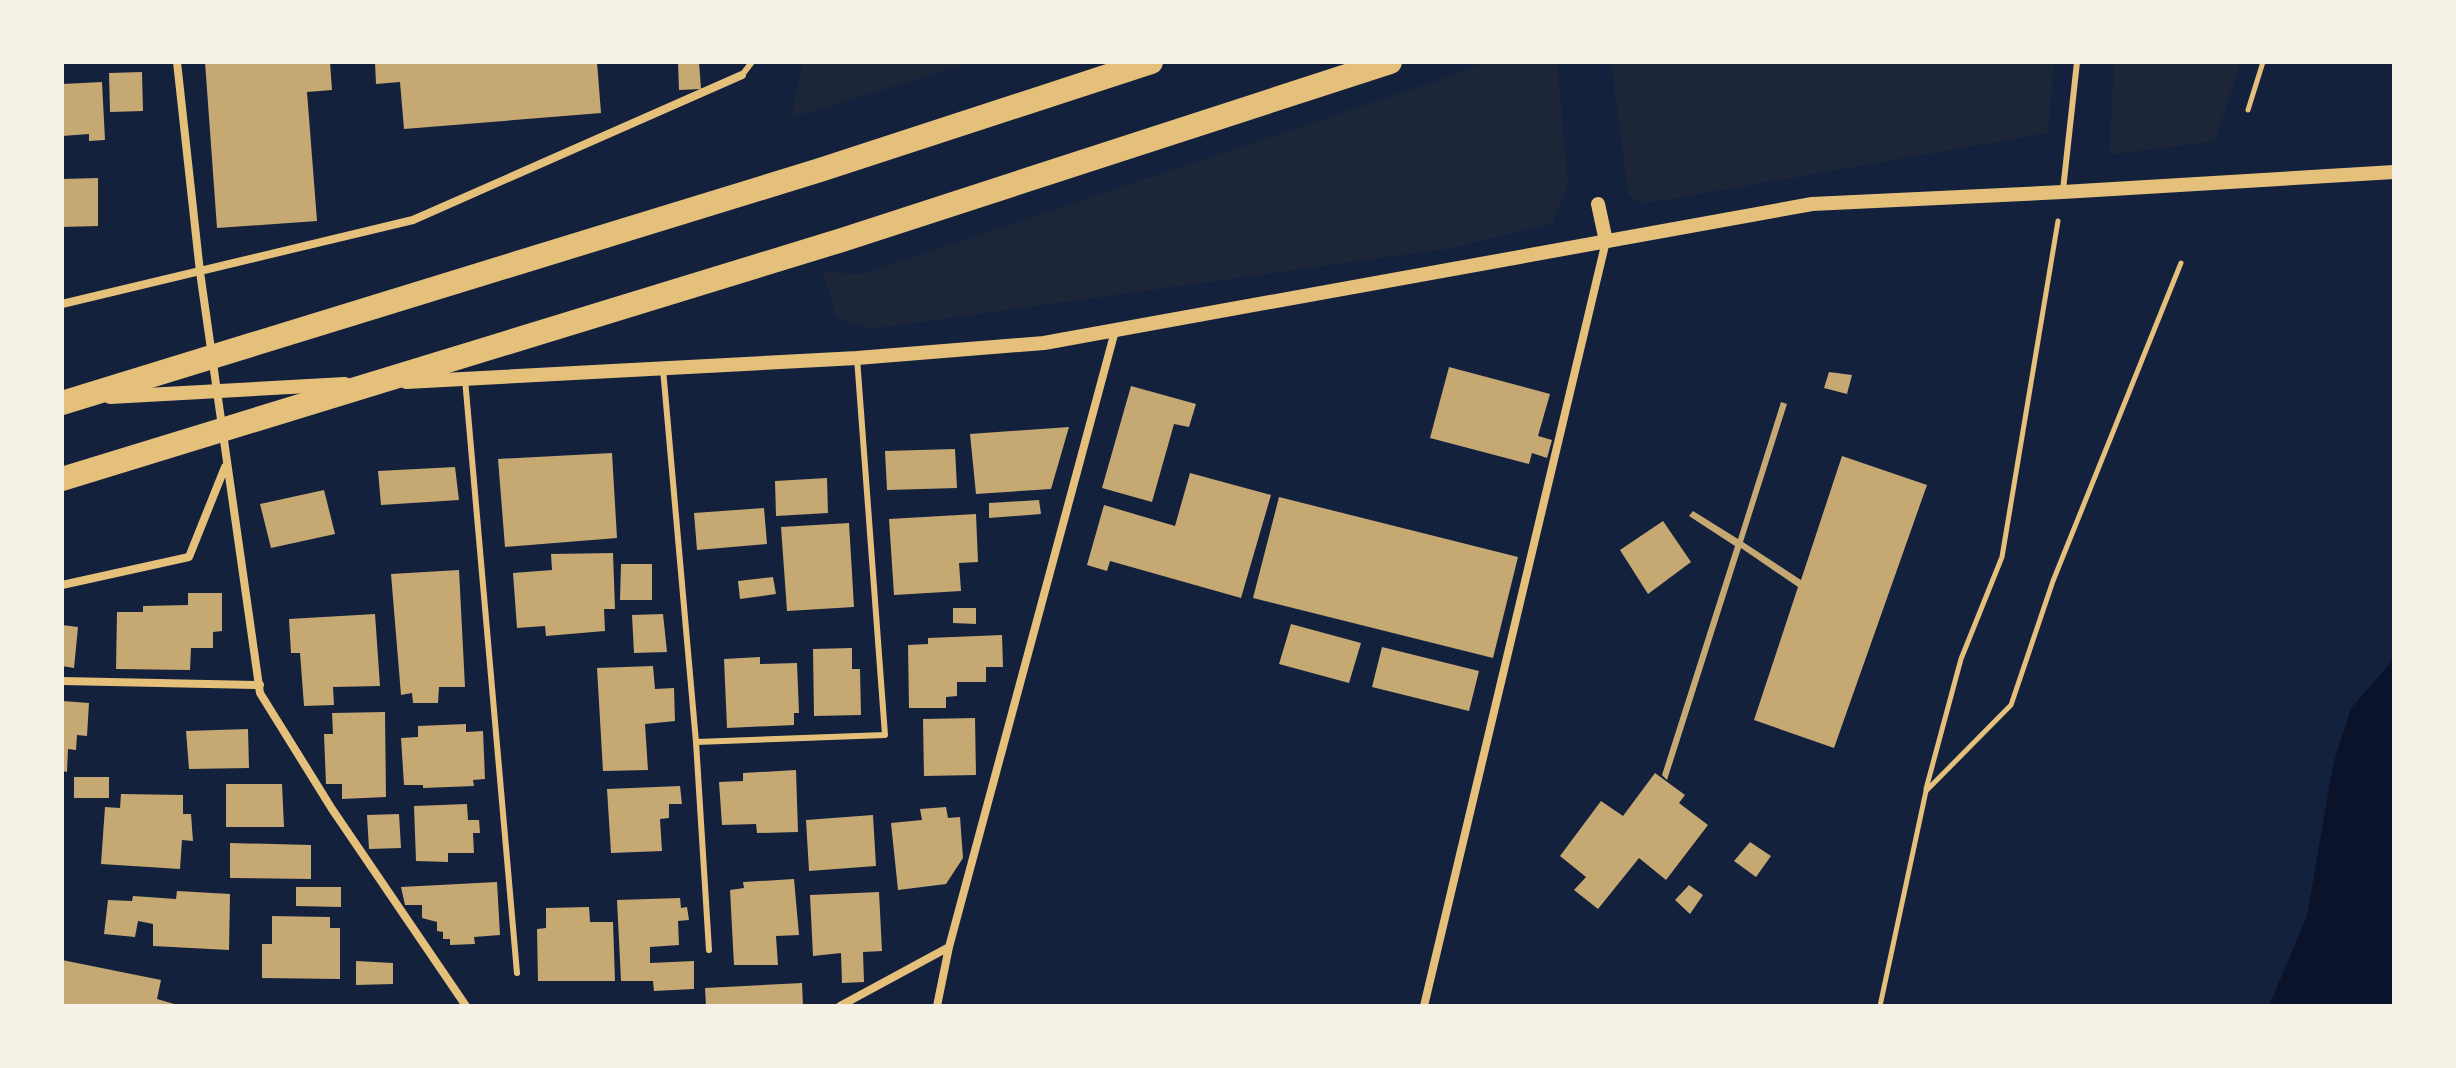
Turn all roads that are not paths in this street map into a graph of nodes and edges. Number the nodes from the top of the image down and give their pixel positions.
1 (177, 62) edge
2 (752, 62) edge
3 (1151, 62) edge
4 (1390, 62) edge
5 (2077, 62) edge
6 (742, 75) joint
7 (2394, 172) edge
8 (2063, 192) junction
9 (1598, 204) dead end
10 (1606, 241) junction
11 (200, 272) junction
12 (62, 304) edge
13 (1115, 331) junction
14 (857, 358) junction
15 (663, 369) junction
16 (465, 379) junction
17 (217, 389) junction
18 (62, 402) edge
19 (226, 464) junction
20 (62, 479) edge
21 (62, 585) edge
22 (62, 681) edge
23 (260, 685) junction
24 (696, 742) junction
25 (949, 947) junction
26 (709, 950) dead end
27 (517, 973) dead end
28 (466, 1006) edge
29 (840, 1006) edge
30 (937, 1006) edge
31 (1424, 1006) edge

1 - 11 street
2 - 6 lane
3 - 18 highway
4 - 20 highway
5 - 8 lane
6 - 11 street
7 - 8 street
8 - 10 street
9 - 10 street
10 - 13 street
10 - 31 street
11 - 12 street
11 - 17 street
13 - 14 street
13 - 25 street
14 - 15 street
14 - 24 lane
15 - 16 street
15 - 24 lane
16 - 17 street
16 - 27 lane
17 - 18 street
17 - 19 street
19 - 21 street
19 - 23 street
22 - 23 street
23 - 28 street
24 - 26 lane
25 - 29 street
25 - 30 street

